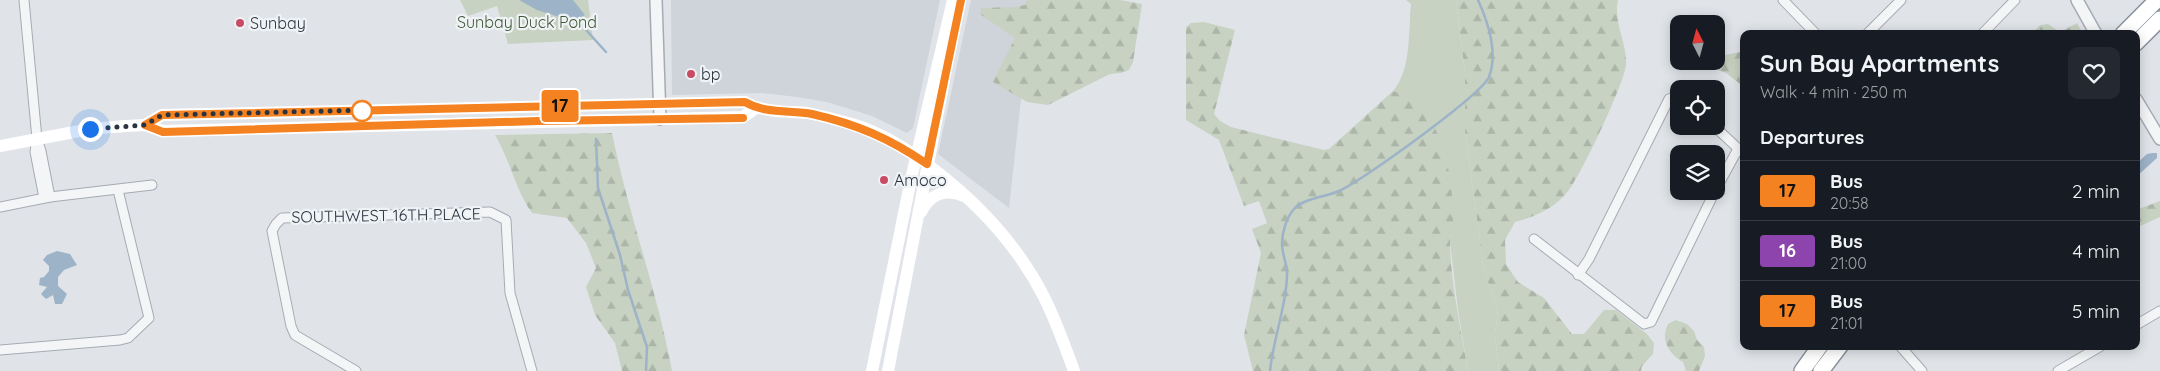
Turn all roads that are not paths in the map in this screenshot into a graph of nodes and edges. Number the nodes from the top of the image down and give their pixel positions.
1 (24, 0) edge
2 (656, 0) edge
3 (953, 0) edge
4 (961, 0) edge
5 (1783, 0) edge
6 (2077, 0) edge
7 (2157, 0) edge
8 (1894, 2) edge
9 (2010, 2) edge
10 (2160, 19) edge
11 (1812, 30) edge
12 (1870, 30) edge
13 (1986, 30) edge
14 (2094, 30) edge
15 (2126, 30) edge
16 (2140, 39) edge
17 (1670, 98) edge
18 (659, 104) junction
19 (2140, 106) edge
20 (756, 108) junction
21 (660, 119) junction
22 (145, 125) junction
23 (1723, 135) edge
24 (37, 139) junction
25 (2160, 139) edge
26 (0, 146) edge
27 (1740, 151) edge
28 (1740, 154) edge
29 (922, 160) junction
30 (1725, 176) edge
31 (152, 184) dead end
32 (118, 190) junction
33 (47, 197) junction
34 (968, 198) junction
35 (1711, 200) edge
36 (0, 207) edge
37 (917, 220) junction
38 (1534, 239) dead end
39 (1578, 275) junction
40 (2159, 315) edge
41 (2140, 323) edge
42 (880, 329) junction
43 (896, 334) junction
44 (0, 350) edge
45 (1817, 350) edge
46 (1837, 350) edge
47 (1904, 350) edge
48 (2094, 350) edge
49 (356, 371) edge
50 (532, 371) edge
51 (872, 371) edge
52 (888, 371) edge
53 (1074, 371) edge
54 (1802, 371) edge
55 (1821, 371) edge
56 (1922, 371) edge
57 (2058, 371) edge

1 - 24 street
2 - 18 street
3 - 29 main road
4 - 29 main road
5 - 11 street
6 - 14 street
7 - 15 highway
8 - 12 street
9 - 13 street
10 - 16 highway
17 - 39 street
18 - 20 main road
18 - 21 street
18 - 22 main road
19 - 25 street
20 - 21 main road
20 - 29 main road
21 - 22 main road
22 - 24 main road
23 - 27 street
24 - 26 main road
24 - 33 street
28 - 30 street
29 - 34 main road
29 - 37 main road
29 - 42 main road
31 - 32 street
32 - 33 street
32 - 44 street
33 - 36 street
34 - 37 main road
34 - 53 main road
35 - 39 street
37 - 43 main road
38 - 39 street
40 - 41 street
42 - 43 main road
42 - 51 main road
43 - 52 main road
45 - 54 highway
46 - 55 highway
47 - 56 street
48 - 57 street
49 - 50 street, SOUTHWEST 16TH PLACE

